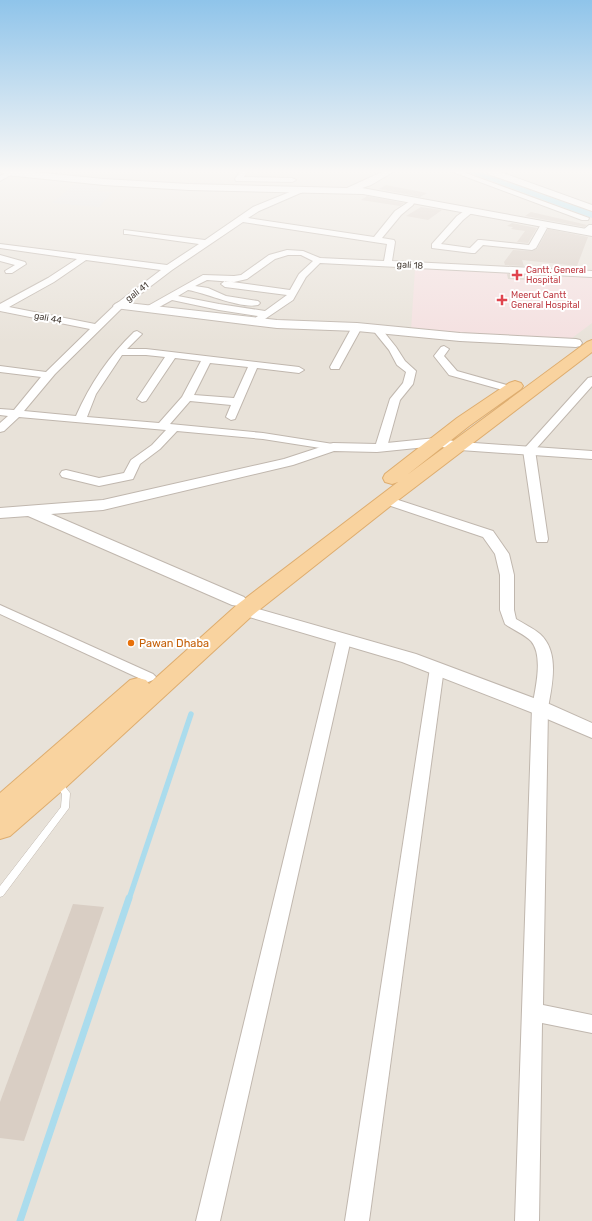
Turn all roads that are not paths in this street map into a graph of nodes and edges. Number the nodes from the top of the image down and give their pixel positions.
1 (226, 229) edge
2 (305, 229) edge
3 (385, 229) edge
4 (452, 229) edge
5 (542, 229) edge
6 (555, 229) edge
7 (572, 229) edge
8 (127, 232) dead end
9 (590, 232) edge
10 (376, 240) junction
11 (206, 243) junction
12 (0, 246) edge
13 (84, 257) junction
14 (0, 258) edge
15 (318, 260) junction
16 (387, 264) junction
17 (169, 268) junction
18 (9, 271) dead end
19 (592, 274) edge
20 (202, 279) junction
21 (187, 287) junction
22 (293, 293) junction
23 (172, 297) junction
24 (119, 306) junction
25 (0, 308) edge
26 (275, 308) junction
27 (149, 309) junction
28 (266, 314) junction
29 (256, 321) junction
30 (96, 327) junction
31 (357, 327) junction
32 (377, 329) junction
33 (137, 334) dead end
34 (587, 340) edge
35 (444, 349) dead end
36 (119, 352) junction
37 (172, 355) junction
38 (207, 359) junction
39 (254, 364) junction
40 (335, 367) dead end
41 (0, 369) edge
42 (299, 370) dead end
43 (49, 375) junction
44 (592, 380) edge
45 (510, 389) junction
46 (187, 398) junction
47 (142, 399) dead end
48 (238, 402) junction
49 (0, 412) edge
50 (17, 413) junction
51 (231, 417) dead end
52 (80, 419) junction
53 (168, 427) junction
54 (0, 429) edge
55 (436, 442) junction
56 (460, 446) junction
57 (332, 447) junction
58 (381, 447) junction
59 (529, 450) junction
60 (592, 454) edge
61 (66, 474) dead end
62 (386, 500) junction
63 (30, 511) junction
64 (0, 513) edge
65 (542, 539) dead end
66 (241, 606) junction
67 (0, 609) edge
68 (344, 639) junction
69 (437, 668) junction
70 (148, 677) junction
71 (540, 708) junction
72 (592, 731) edge
73 (48, 777) junction
74 (0, 809) edge
75 (0, 829) edge
76 (0, 893) edge
77 (532, 1012) junction
78 (592, 1024) edge
79 (208, 1221) edge
80 (357, 1221) edge
81 (527, 1221) edge

1 - 11 street, gali 41
2 - 10 street
3 - 10 street
4 - 5 street
6 - 9 street
7 - 9 street
8 - 11 street
10 - 16 street
11 - 17 street, gali 41
12 - 13 street
13 - 17 street
13 - 25 street
14 - 18 street
15 - 16 street, gali 18
15 - 20 street, gali 18
15 - 22 street
16 - 19 street, gali 18
17 - 24 street, gali 41
20 - 21 street
20 - 22 street
21 - 23 street
21 - 26 street
22 - 26 street
23 - 27 street
23 - 28 street
24 - 27 street
24 - 30 street, gali 41
25 - 30 street, gali 44
26 - 28 street
27 - 29 street
28 - 29 street
29 - 31 street
30 - 43 street, gali 41
31 - 32 street
31 - 40 street
32 - 34 street
32 - 58 street
33 - 36 street
34 - 45 main road
34 - 56 main road
35 - 45 street
36 - 37 street
36 - 52 street
37 - 38 street
37 - 47 street
38 - 39 street
38 - 46 street
39 - 42 street
39 - 48 street
41 - 43 street
43 - 50 street, gali 41
44 - 59 street
45 - 55 main road
46 - 48 street
46 - 53 street
48 - 51 street
49 - 50 street
50 - 52 street
50 - 54 street, gali 41
52 - 53 street
53 - 57 street
53 - 61 street
55 - 56 street
55 - 58 street
55 - 66 main road
56 - 59 street
56 - 62 main road
57 - 58 street
57 - 63 street
59 - 60 street
59 - 65 street
62 - 66 main road
62 - 71 street
63 - 64 street
63 - 66 street
66 - 68 street
66 - 70 main road
66 - 73 main road
67 - 70 street
68 - 69 street
68 - 79 street
69 - 71 street
69 - 80 street
70 - 73 main road
71 - 72 street
71 - 77 street
73 - 74 main road
73 - 75 main road
73 - 76 lane
77 - 78 street
77 - 81 street

